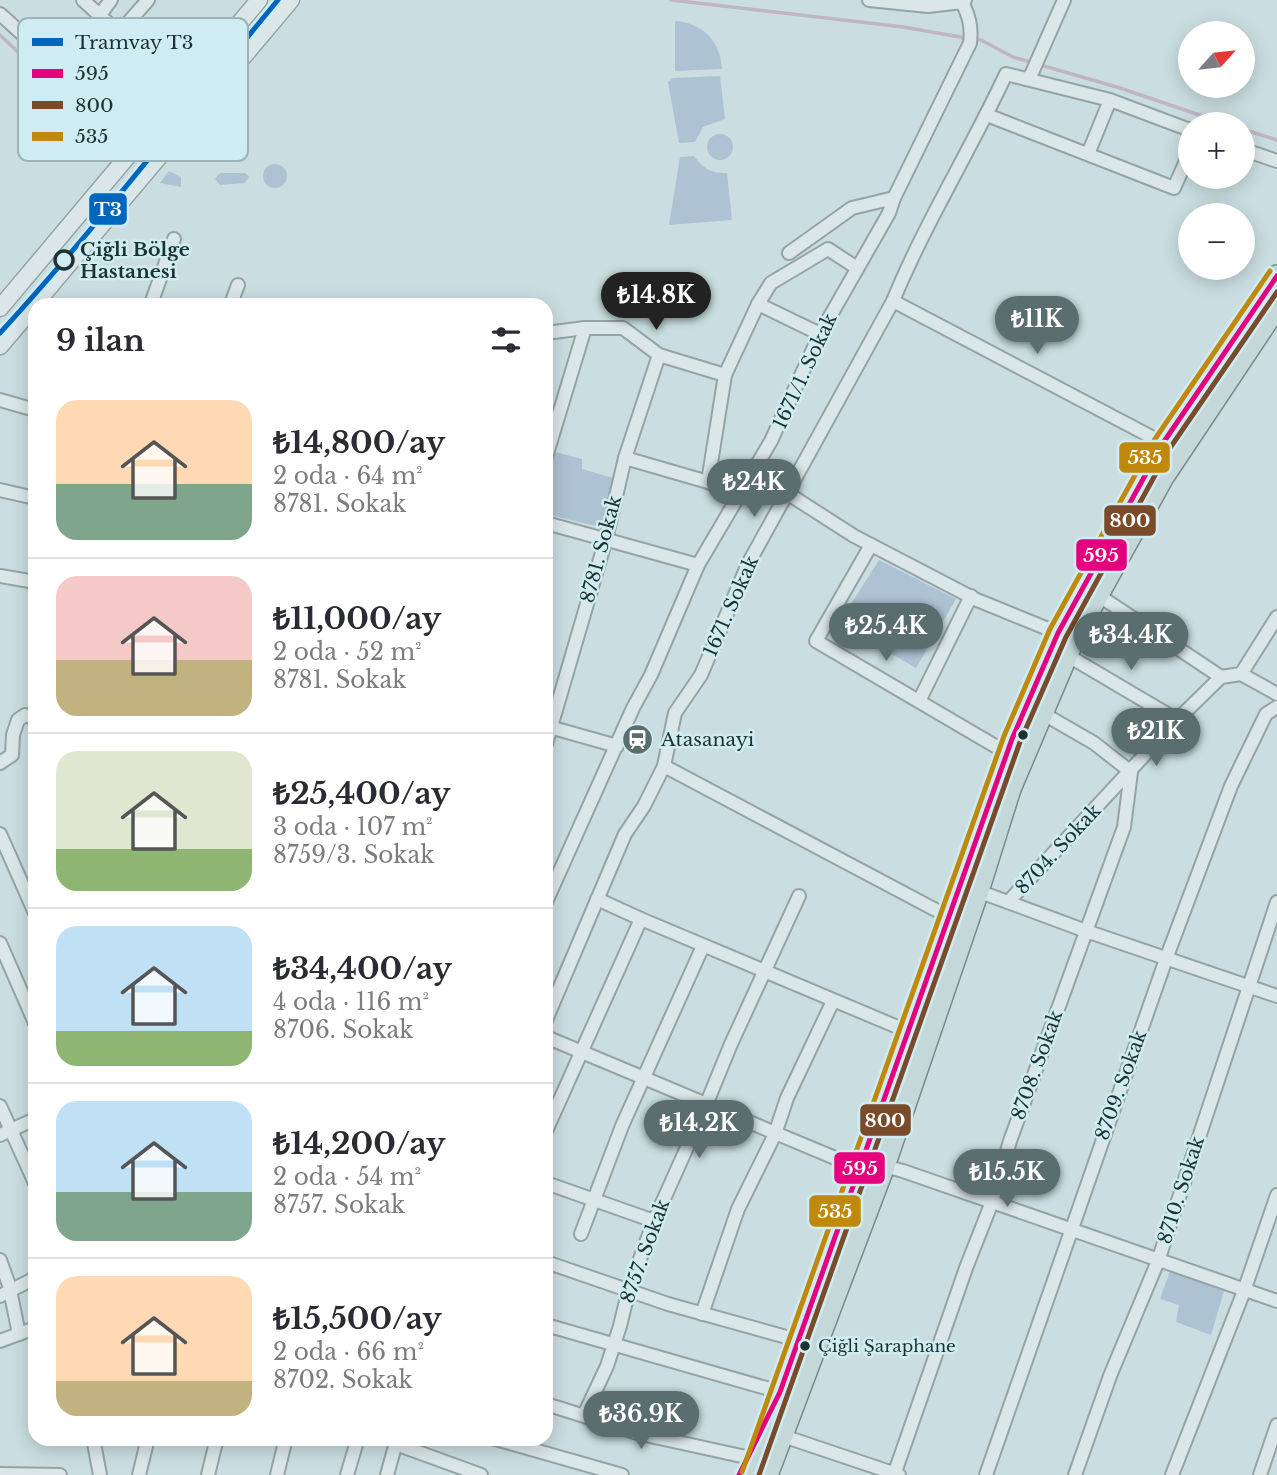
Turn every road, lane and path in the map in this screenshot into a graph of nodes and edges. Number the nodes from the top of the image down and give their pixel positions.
1 (83, 0) edge
2 (111, 0) edge
3 (148, 0) edge
4 (260, 0) edge
5 (291, 0) edge
6 (869, 0) edge
7 (1063, 0) edge
8 (963, 1) edge
9 (930, 3) edge
10 (0, 14) edge
11 (99, 16) junction
12 (101, 18) edge
13 (132, 18) edge
14 (245, 18) edge
15 (18, 31) edge
16 (248, 52) edge
17 (1028, 77) junction
18 (1110, 100) junction
19 (988, 115) junction
20 (1178, 126) edge
21 (1255, 153) edge
22 (1088, 154) junction
23 (123, 161) edge
24 (147, 161) edge
25 (158, 161) edge
26 (1277, 161) edge
27 (152, 168) junction
28 (1178, 179) edge
29 (894, 198) junction
30 (174, 239) dead end
31 (789, 253) dead end
32 (857, 268) junction
33 (1277, 276) edge
34 (238, 285) dead end
35 (41, 298) edge
36 (153, 298) edge
37 (233, 298) edge
38 (893, 302) junction
39 (758, 304) junction
40 (1277, 306) edge
41 (0, 308) edge
42 (28, 313) edge
43 (585, 328) junction
44 (553, 332) edge
45 (820, 334) junction
46 (0, 346) edge
47 (659, 355) junction
48 (725, 375) junction
49 (0, 400) edge
50 (28, 408) edge
51 (553, 434) edge
52 (1163, 443) junction
53 (625, 458) junction
54 (708, 482) junction
55 (0, 490) edge
56 (787, 493) junction
57 (28, 496) edge
58 (740, 496) junction
59 (553, 525) edge
60 (606, 539) junction
61 (871, 545) junction
62 (698, 565) junction
63 (0, 576) edge
64 (28, 581) edge
65 (1098, 594) junction
66 (971, 596) junction
67 (1277, 619) edge
68 (1058, 634) junction
69 (1067, 655) junction
70 (1241, 674) junction
71 (1221, 677) junction
72 (1277, 694) edge
73 (919, 701) junction
74 (1277, 707) edge
75 (553, 711) edge
76 (1042, 713) junction
77 (28, 716) edge
78 (1177, 720) junction
79 (553, 728) edge
80 (617, 746) junction
81 (1007, 753) junction
82 (0, 762) edge
83 (664, 766) junction
84 (1130, 772) junction
85 (0, 834) edge
86 (4, 857) edge
87 (553, 887) edge
88 (978, 891) junction
89 (799, 896) dead end
90 (28, 899) edge
91 (597, 899) junction
92 (1008, 902) junction
93 (1277, 902) edge
94 (950, 917) junction
95 (641, 919) junction
96 (1086, 931) junction
97 (0, 943) edge
98 (703, 946) junction
99 (1166, 959) junction
100 (764, 971) junction
101 (1248, 986) junction
102 (1277, 996) edge
103 (833, 1001) junction
104 (553, 1003) edge
105 (28, 1007) edge
106 (907, 1031) junction
107 (553, 1040) edge
108 (580, 1053) junction
109 (644, 1078) junction
110 (706, 1105) junction
111 (0, 1107) edge
112 (553, 1115) edge
113 (28, 1122) edge
114 (6, 1132) edge
115 (775, 1134) junction
116 (884, 1166) junction
117 (859, 1168) junction
118 (28, 1171) edge
119 (553, 1186) edge
120 (1277, 1195) edge
121 (593, 1201) junction
122 (992, 1202) junction
123 (654, 1221) junction
124 (1070, 1230) junction
125 (581, 1234) dead end
126 (0, 1260) edge
127 (1158, 1261) junction
128 (553, 1264) edge
129 (28, 1282) edge
130 (629, 1290) junction
131 (1244, 1291) junction
132 (5, 1294) edge
133 (1277, 1301) edge
134 (702, 1314) junction
135 (553, 1327) edge
136 (28, 1331) edge
137 (19, 1334) junction
138 (797, 1340) junction
139 (0, 1342) edge
140 (614, 1346) junction
141 (782, 1401) junction
142 (553, 1406) edge
143 (584, 1415) junction
144 (1277, 1425) edge
145 (783, 1436) junction
146 (95, 1446) edge
147 (146, 1446) edge
148 (215, 1446) edge
149 (284, 1446) edge
150 (356, 1446) edge
151 (396, 1446) edge
152 (409, 1446) edge
153 (520, 1446) edge
154 (0, 1459) edge
155 (748, 1466) edge
156 (4, 1474) edge
157 (896, 1474) edge
158 (60, 1475) edge
159 (100, 1475) edge
160 (139, 1475) edge
161 (208, 1475) edge
162 (277, 1475) edge
163 (347, 1475) edge
164 (387, 1475) edge
165 (481, 1475) edge
166 (622, 1475) edge
167 (739, 1475) edge
168 (767, 1475) edge
169 (772, 1475) edge
170 (986, 1475) edge
171 (1075, 1475) edge
172 (1172, 1475) edge
173 (1260, 1475) edge

1 - 11 street
2 - 11 street
3 - 13 street
4 - 14 street
5 - 16 street
6 - 9 street
7 - 17 street
8 - 9 street
8 - 29 street, 1671/1. Sokak
10 - 15 street
11 - 12 street
17 - 18 street
17 - 19 street, 1671. Sokak
18 - 20 street
18 - 22 street
19 - 22 street
19 - 38 street, 1671. Sokak
21 - 26 street
22 - 28 street
23 - 41 street
24 - 27 street
25 - 27 street
27 - 35 street
29 - 31 street
29 - 32 street, 1671/1. Sokak
30 - 36 street
32 - 39 street
32 - 45 street, 1671/1. Sokak
33 - 52 highway
34 - 37 street
38 - 52 street
38 - 56 street, 1671. Sokak
39 - 45 street
39 - 48 street
40 - 65 highway
42 - 46 street
43 - 44 street
43 - 47 street
43 - 51 street
45 - 58 street, 1671/1. Sokak
47 - 48 street
47 - 53 street, 8781. Sokak
48 - 54 street
49 - 50 street
52 - 68 highway
53 - 54 street
53 - 60 street, 8781. Sokak
54 - 58 street
55 - 57 street
56 - 61 street
56 - 83 street, 1671. Sokak
58 - 62 street, 1671/1. Sokak
59 - 60 street
60 - 62 street
60 - 75 street, 8781. Sokak
61 - 66 street
61 - 73 street
62 - 80 street, 1671/1. Sokak
63 - 64 street
65 - 69 highway
65 - 71 street
66 - 68 street
66 - 73 street
67 - 70 street
68 - 81 highway
69 - 76 highway
69 - 78 street
70 - 71 street
70 - 72 street
71 - 78 street, 8704. Sokak
73 - 81 street
74 - 99 street, 8709. Sokak
76 - 84 street
76 - 88 highway
77 - 82 street
78 - 84 street, 8704. Sokak
79 - 80 street
80 - 87 street, 1671/1. Sokak
81 - 94 highway
83 - 91 street, 1671. Sokak
83 - 94 street
84 - 92 street, 8704. Sokak
84 - 96 street, 8708. Sokak
85 - 86 street
86 - 90 street
88 - 92 street
88 - 116 highway
89 - 100 street, 8757. Sokak
91 - 95 street
91 - 104 street, 1671. Sokak
92 - 96 street
93 - 101 street, 8710. Sokak
94 - 106 highway
95 - 98 street
95 - 108 street
96 - 99 street
96 - 122 street, 8708. Sokak
97 - 105 street
98 - 100 street
98 - 109 street
99 - 101 street
99 - 124 street, 8709. Sokak
100 - 103 street
100 - 110 street, 8757. Sokak
101 - 102 street
101 - 127 street, 8710. Sokak
103 - 106 street
103 - 115 street
106 - 117 highway
107 - 108 street
108 - 109 street
108 - 112 street
109 - 110 street
109 - 121 street
110 - 115 street
110 - 123 street, 8757. Sokak
111 - 114 street
113 - 114 street
114 - 118 street
115 - 117 street
115 - 134 street
116 - 122 street
116 - 141 highway
117 - 138 highway
119 - 121 street
120 - 131 street
121 - 123 street
121 - 125 street
122 - 124 street
122 - 157 street, 8708. Sokak
123 - 130 street, 8757. Sokak
124 - 127 street
124 - 170 street, 8709. Sokak
126 - 132 street
127 - 131 street
127 - 171 street, 8710. Sokak
128 - 130 street
129 - 132 street
130 - 134 street
130 - 140 street, 8757. Sokak
131 - 133 street
131 - 172 street
132 - 137 street
134 - 138 street
135 - 140 street
136 - 137 street
137 - 139 street
138 - 141 highway
140 - 141 street
140 - 143 street, 8757. Sokak
141 - 145 street
141 - 155 highway
141 - 168 highway
142 - 143 street
143 - 155 street
144 - 173 street
145 - 157 street
145 - 169 street
146 - 159 street
147 - 160 street
148 - 161 street
149 - 162 street
150 - 163 street
151 - 164 street
152 - 165 street
153 - 166 street
154 - 156 street
155 - 167 street
156 - 158 street

